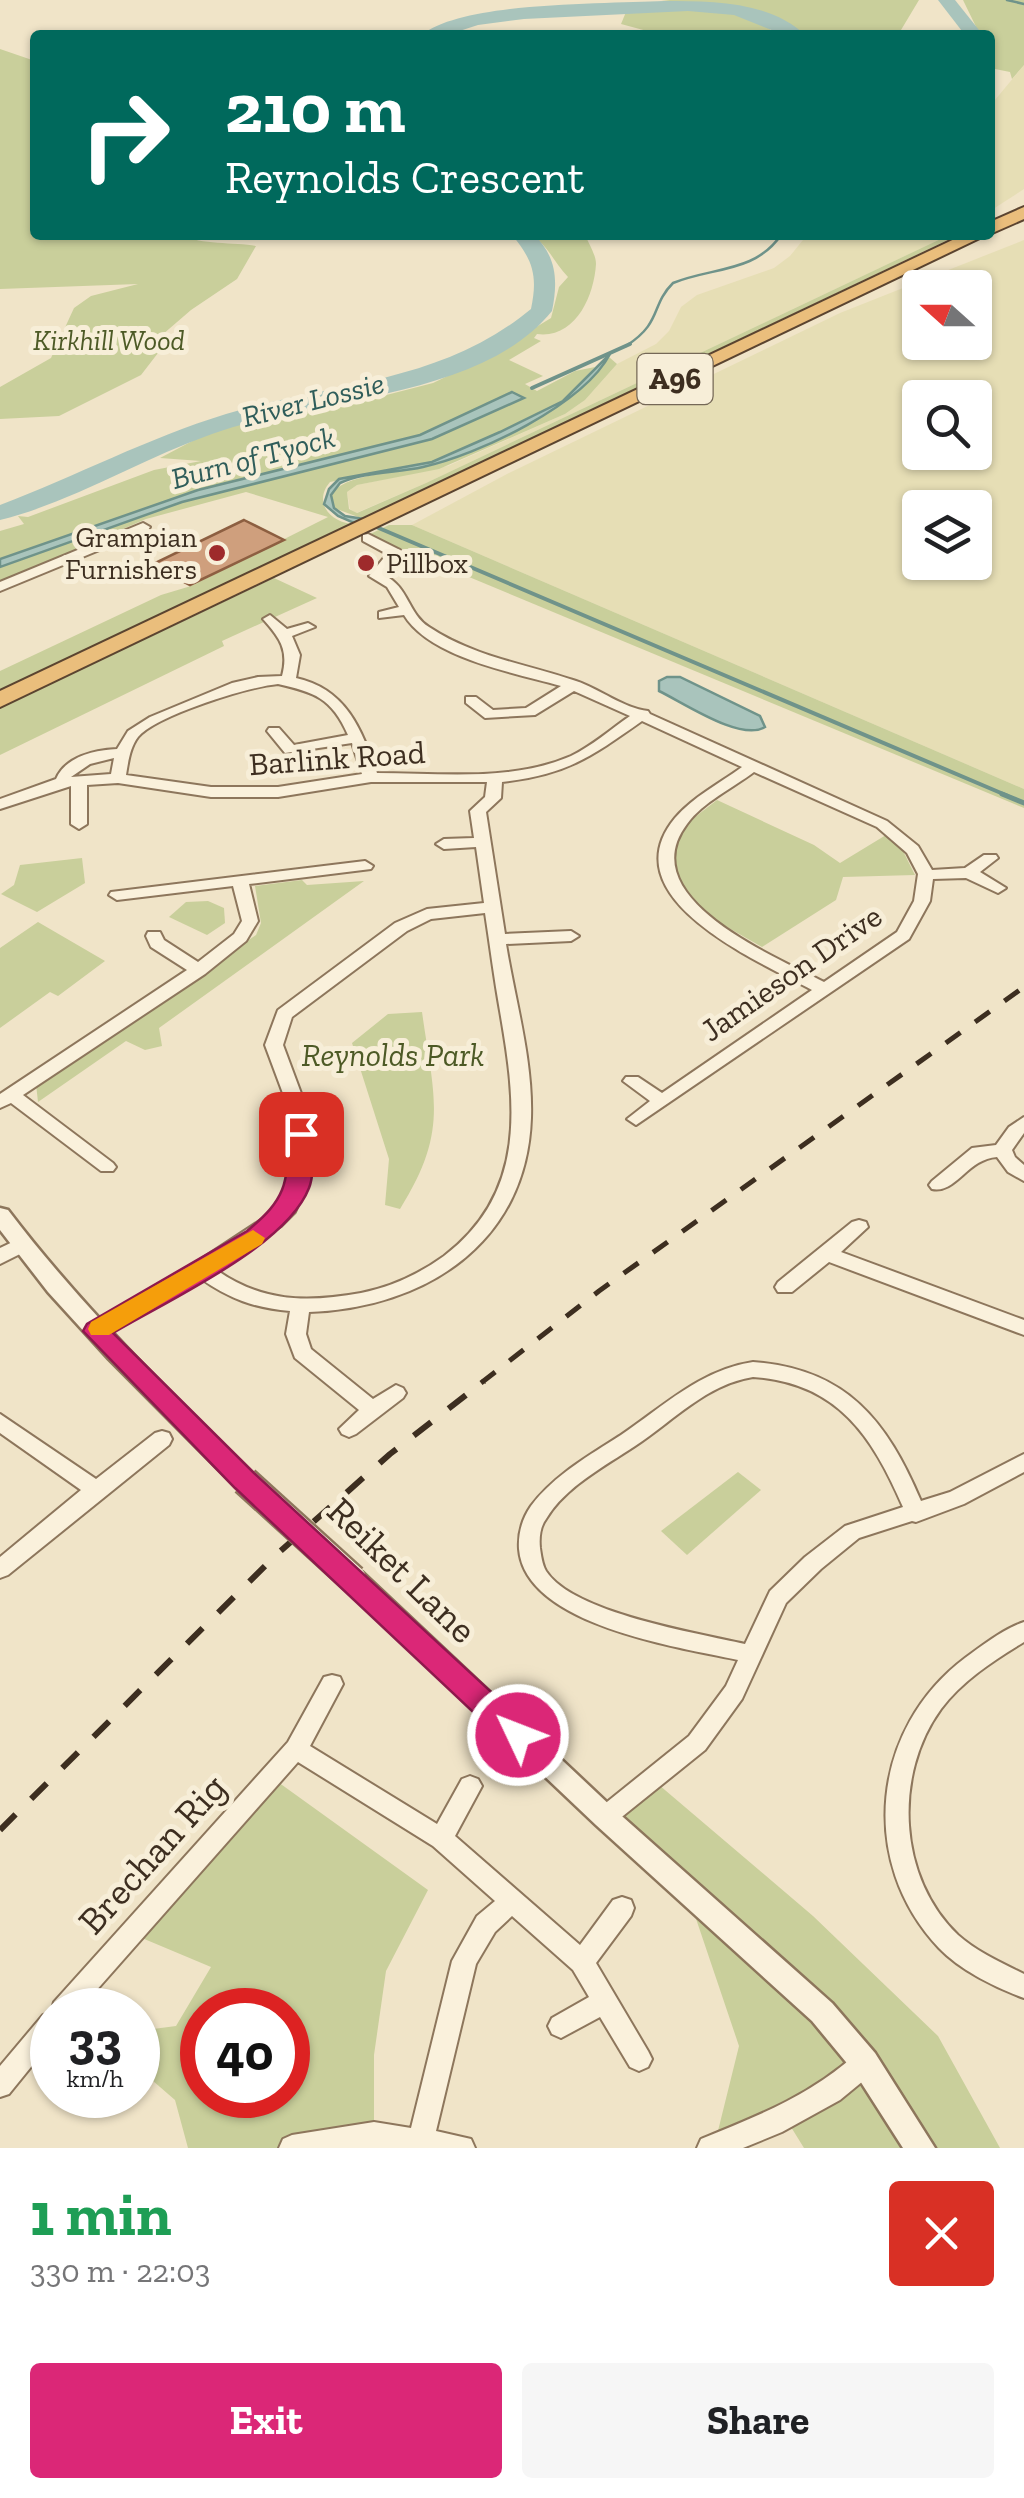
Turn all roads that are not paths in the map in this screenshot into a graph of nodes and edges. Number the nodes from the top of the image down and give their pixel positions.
1 (1024, 212) edge
2 (995, 226) edge
3 (967, 240) edge
4 (143, 527) dead end
5 (368, 530) junction
6 (0, 587) edge
7 (406, 610) junction
8 (384, 615) dead end
9 (270, 620) dead end
10 (308, 626) dead end
11 (285, 634) junction
12 (287, 682) junction
13 (573, 685) junction
14 (0, 700) edge
15 (471, 700) dead end
16 (644, 714) junction
17 (274, 731) dead end
18 (357, 738) junction
19 (123, 754) junction
20 (754, 766) junction
21 (118, 778) junction
22 (370, 778) junction
23 (495, 778) junction
24 (71, 781) junction
25 (0, 804) edge
26 (79, 824) dead end
27 (481, 842) junction
28 (444, 844) dead end
29 (990, 858) dead end
30 (366, 866) dead end
31 (969, 874) junction
32 (927, 875) junction
33 (240, 882) junction
34 (998, 888) dead end
35 (117, 895) dead end
36 (492, 907) junction
37 (154, 936) dead end
38 (570, 936) dead end
39 (497, 939) junction
40 (199, 970) junction
41 (824, 989) junction
42 (632, 1081) dead end
43 (6, 1099) edge
44 (662, 1100) junction
45 (636, 1118) dead end
46 (1024, 1124) edge
47 (1002, 1150) junction
48 (107, 1167) dead end
49 (1024, 1175) edge
50 (938, 1185) dead end
51 (0, 1215) edge
52 (859, 1226) dead end
53 (21, 1245) junction
54 (828, 1254) junction
55 (0, 1257) edge
56 (201, 1270) junction
57 (785, 1287) dead end
58 (301, 1305) junction
59 (1024, 1328) edge
60 (96, 1331) junction
61 (396, 1393) dead end
62 (372, 1410) junction
63 (0, 1422) edge
64 (350, 1428) dead end
65 (162, 1439) dead end
66 (1024, 1462) edge
67 (96, 1490) junction
68 (916, 1514) junction
69 (0, 1569) edge
70 (1024, 1631) edge
71 (750, 1654) junction
72 (332, 1684) dead end
73 (296, 1749) junction
74 (470, 1786) dead end
75 (605, 1816) junction
76 (441, 1839) junction
77 (510, 1902) junction
78 (622, 1908) dead end
79 (582, 1962) junction
80 (84, 1988) edge
81 (1024, 1988) edge
82 (603, 2002) junction
83 (561, 2026) dead end
84 (30, 2049) edge
85 (639, 2059) dead end
86 (866, 2063) junction
87 (0, 2084) edge
88 (421, 2139) junction
89 (292, 2148) edge
90 (462, 2148) edge
91 (710, 2148) edge
92 (920, 2148) edge

1 - 2 highway
3 - 5 highway, A96
4 - 6 street
5 - 7 street
5 - 14 highway, A96
7 - 8 street
7 - 13 street
9 - 11 street
10 - 11 street
11 - 12 street
12 - 18 street
12 - 19 street
13 - 15 street
13 - 16 street
16 - 20 street
16 - 23 street, Barlink Road
17 - 18 street
18 - 22 street
19 - 21 street
19 - 24 street
20 - 32 street
20 - 41 street
21 - 22 street, Barlink Road
21 - 24 street, Barlink Road
22 - 23 street, Barlink Road
23 - 27 street
24 - 25 street, Barlink Road
24 - 26 street
27 - 28 street
27 - 36 street
29 - 31 street
30 - 33 street
31 - 32 street
31 - 34 street
32 - 41 street, Jamieson Drive
33 - 35 street
33 - 40 street
36 - 39 street
36 - 56 street
37 - 40 street
38 - 39 street
39 - 58 street
40 - 43 street
41 - 44 street, Jamieson Drive
42 - 44 street
43 - 48 street
44 - 45 street, Jamieson Drive
46 - 47 street
47 - 49 street
47 - 50 street
51 - 53 street, Reiket Lane
52 - 54 street
53 - 55 street
53 - 60 street, Reiket Lane
54 - 57 street
54 - 59 street
56 - 58 street
56 - 60 street
58 - 62 street
60 - 75 street, Reiket Lane, bridge
61 - 62 street
62 - 64 street
63 - 67 street
65 - 67 street
66 - 68 street
67 - 69 street
68 - 71 street
68 - 71 street
70 - 81 street
71 - 75 street
72 - 73 street, Brechan Rig
73 - 76 street
73 - 80 street, Brechan Rig
74 - 76 street
75 - 86 street, Reiket Lane
76 - 77 street
77 - 79 street
77 - 88 street
78 - 79 street
79 - 82 street
82 - 83 street
82 - 85 street
84 - 87 street
86 - 91 street
86 - 92 street, Reiket Lane
88 - 89 street
88 - 90 street

